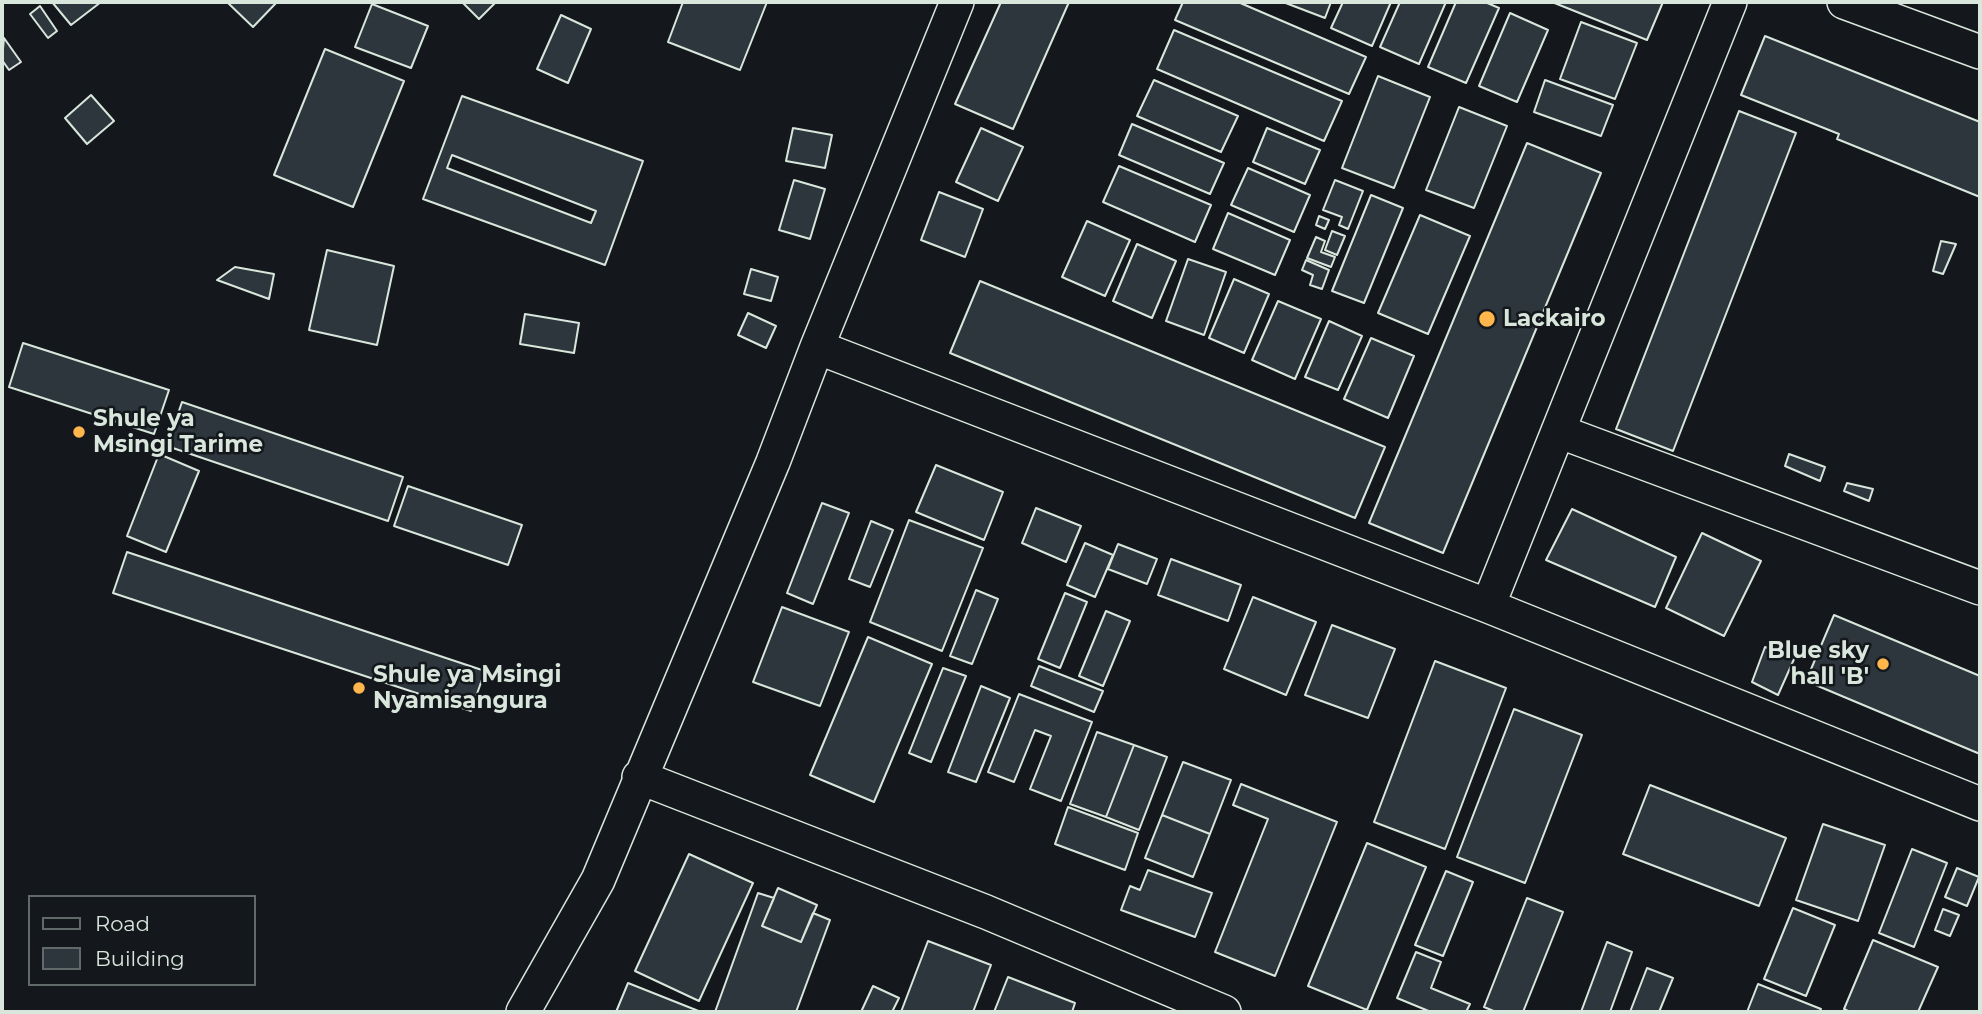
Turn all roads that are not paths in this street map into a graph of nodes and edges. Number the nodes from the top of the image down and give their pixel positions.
1 (957, 2) edge
2 (1730, 2) edge
3 (1844, 2) edge
4 (1980, 52) edge
5 (817, 347) junction
6 (1558, 431) junction
7 (1980, 588) edge
8 (1488, 606) junction
9 (639, 777) junction
10 (1980, 804) edge
11 (523, 1012) edge
12 (1224, 1012) edge

1 - 5 street
2 - 6 street
3 - 4 street
5 - 8 street
5 - 9 street
6 - 7 street
6 - 8 street
8 - 10 street
9 - 11 street
9 - 12 street

